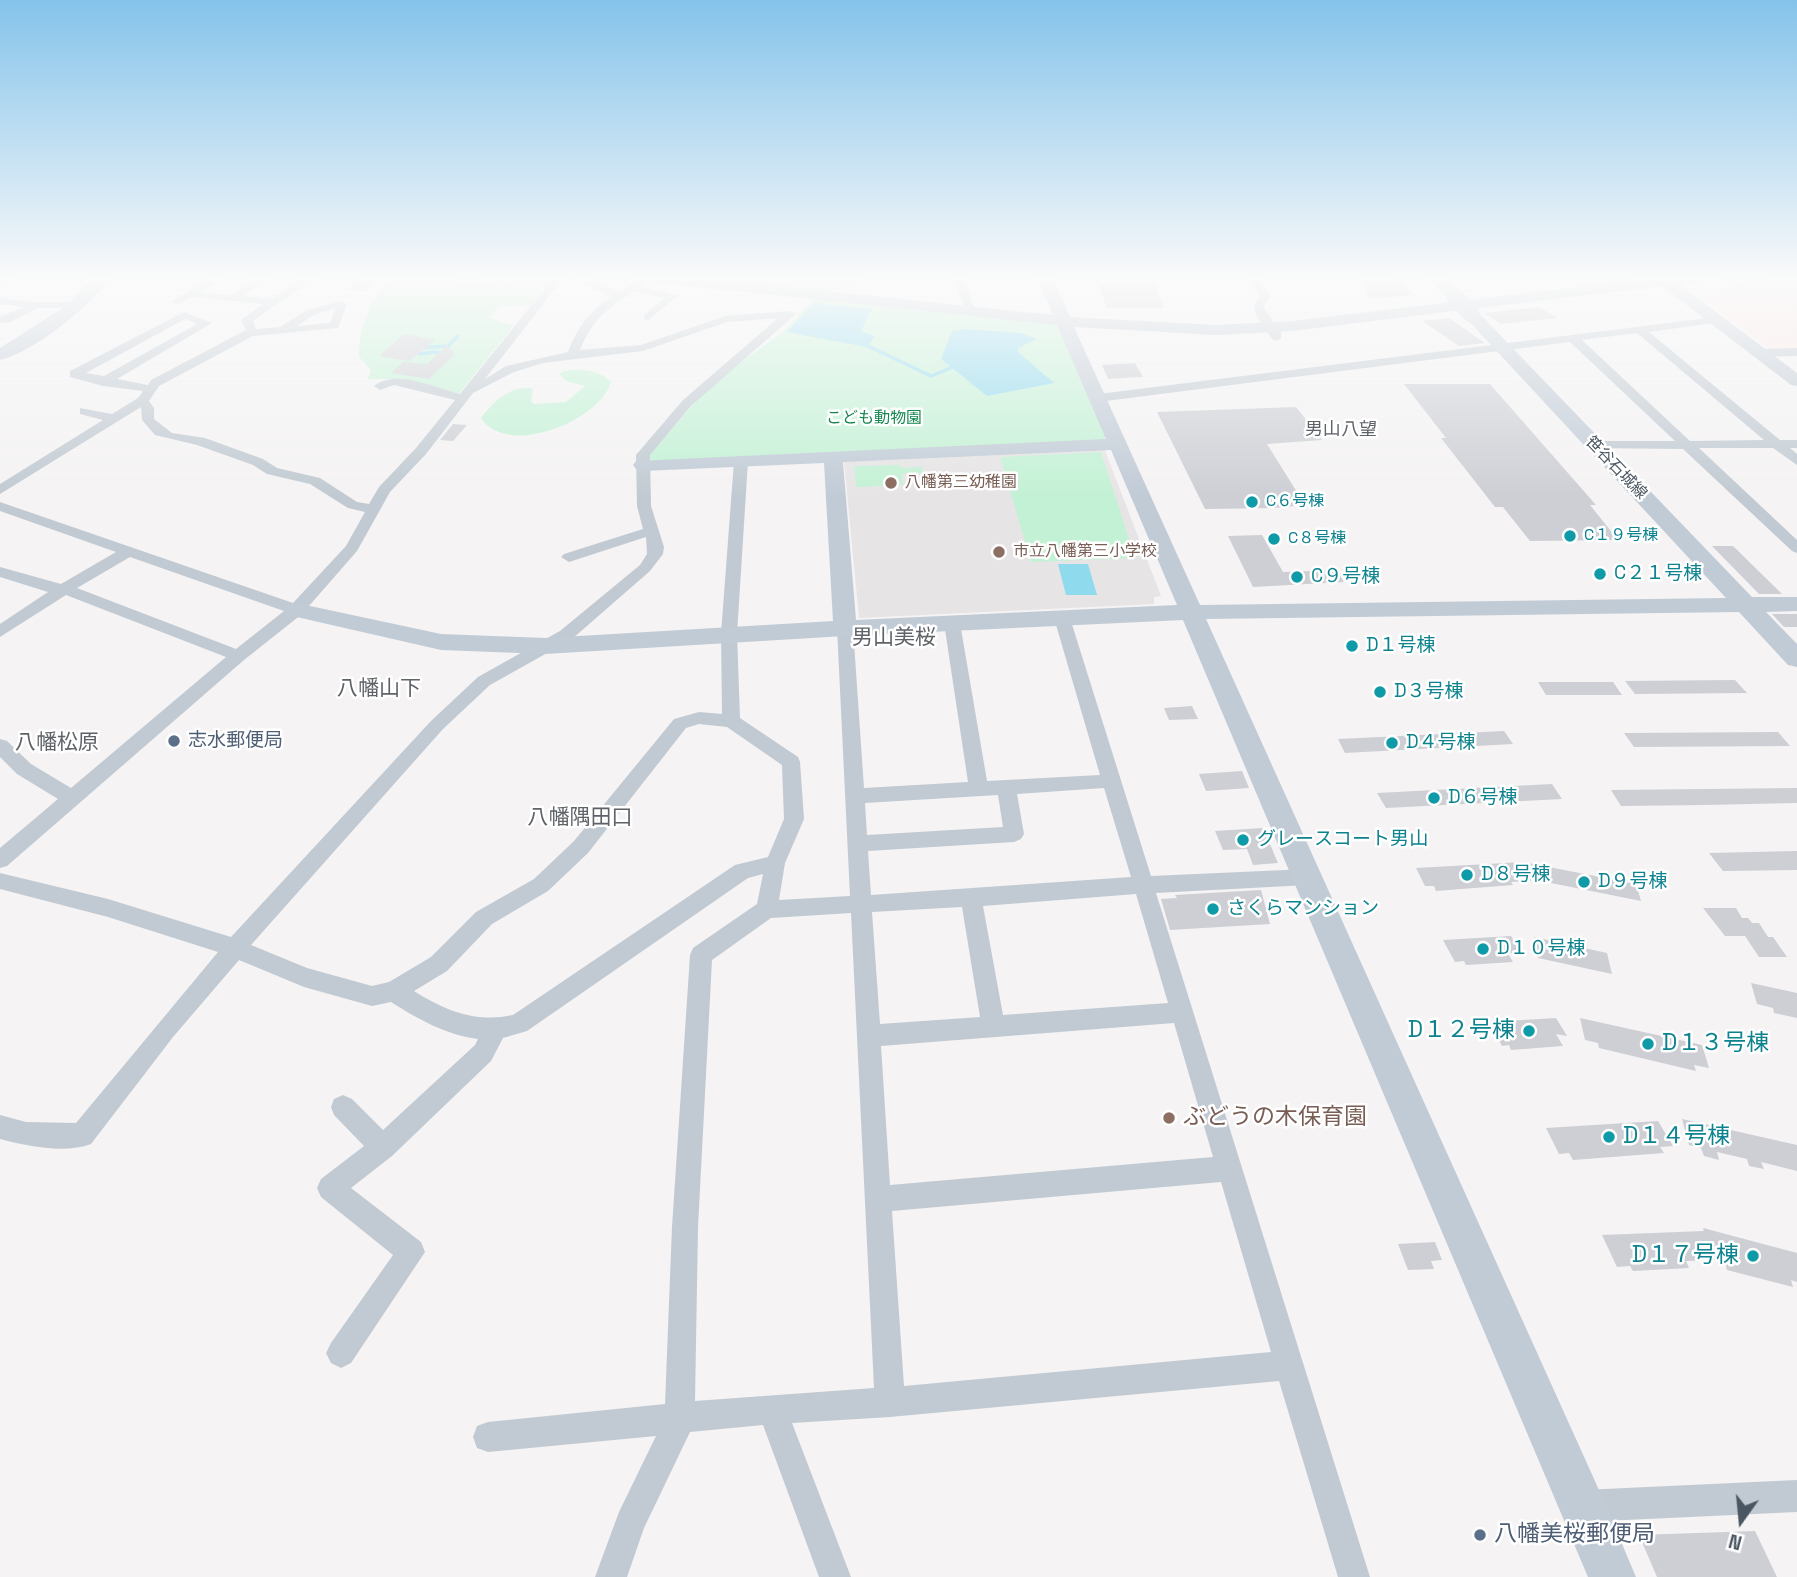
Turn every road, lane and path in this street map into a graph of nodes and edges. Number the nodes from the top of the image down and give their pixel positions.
1 (120, 350) edge
2 (159, 350) edge
3 (216, 350) edge
4 (501, 350) edge
5 (575, 350) edge
6 (624, 350) edge
7 (749, 350) edge
8 (1077, 350) edge
9 (1481, 350) edge
10 (1504, 350) edge
11 (1585, 350) edge
12 (1663, 350) edge
13 (1755, 350) edge
14 (1797, 352) edge
15 (1759, 353) junction
16 (573, 354) junction
17 (1797, 381) edge
18 (103, 382) junction
19 (380, 386) dead end
20 (151, 389) junction
21 (465, 395) junction
22 (1098, 398) junction
23 (142, 401) junction
24 (84, 411) dead end
25 (114, 419) junction
26 (1797, 443) edge
27 (1118, 444) junction
28 (1686, 444) junction
29 (1776, 444) junction
30 (1594, 445) junction
31 (832, 457) junction
32 (741, 461) junction
33 (1797, 461) edge
34 (643, 465) junction
35 (0, 490) edge
36 (0, 506) edge
37 (373, 509) junction
38 (651, 531) junction
39 (1797, 548) edge
40 (130, 550) junction
41 (569, 557) dead end
42 (0, 572) edge
43 (64, 589) junction
44 (1746, 604) junction
45 (1797, 604) edge
46 (296, 610) junction
47 (1192, 611) junction
48 (1062, 618) junction
49 (952, 623) junction
50 (845, 628) junction
51 (0, 632) edge
52 (729, 634) junction
53 (545, 646) junction
54 (238, 656) junction
55 (1797, 659) edge
56 (730, 721) junction
57 (0, 746) edge
58 (1111, 781) junction
59 (1006, 787) junction
60 (979, 789) junction
61 (854, 796) junction
62 (72, 798) junction
63 (857, 844) junction
64 (0, 860) edge
65 (775, 863) junction
66 (1308, 877) junction
67 (0, 881) edge
68 (1143, 885) junction
69 (971, 898) junction
70 (861, 904) junction
71 (767, 909) junction
72 (235, 948) junction
73 (394, 991) junction
74 (1181, 1012) junction
75 (993, 1027) junction
76 (494, 1032) junction
77 (869, 1036) junction
78 (343, 1107) dead end
79 (0, 1127) edge
80 (383, 1147) junction
81 (1229, 1168) junction
82 (878, 1199) junction
83 (341, 1353) dead end
84 (1289, 1365) junction
85 (890, 1402) junction
86 (772, 1409) junction
87 (680, 1420) junction
88 (488, 1437) dead end
89 (1797, 1496) edge
90 (1583, 1506) junction
91 (611, 1577) edge
92 (835, 1577) edge
93 (1354, 1577) edge
94 (1612, 1577) edge

1 - 18 street
2 - 18 street
3 - 20 street
4 - 21 street
5 - 16 street
6 - 16 street
7 - 34 street
8 - 22 street
9 - 22 street
10 - 30 street, 笹谷石城線
11 - 28 street
12 - 29 street
13 - 15 street
14 - 15 street
15 - 17 street
16 - 21 street
18 - 20 street
19 - 21 street
20 - 23 street
21 - 37 street
22 - 27 street
23 - 25 street
23 - 37 street
24 - 25 street
25 - 35 street
26 - 29 street
27 - 31 street
27 - 47 street
28 - 29 street
28 - 30 street
28 - 39 street
29 - 33 street
30 - 44 street, 笹谷石城線
31 - 32 street
31 - 50 street
32 - 34 street
32 - 52 street
34 - 38 street
36 - 40 street
37 - 46 street
38 - 41 street
38 - 53 street
40 - 43 street
40 - 46 street
42 - 43 street
43 - 51 street
43 - 54 street
44 - 45 street
44 - 47 street
44 - 55 street, 笹谷石城線
46 - 53 street
46 - 54 street
47 - 48 street
47 - 66 street
48 - 49 street
48 - 58 street
49 - 50 street
49 - 60 street
50 - 52 street
50 - 61 street
52 - 53 street
52 - 56 street
53 - 72 street
54 - 62 street
56 - 65 street
56 - 73 street
57 - 62 street
58 - 59 street
58 - 68 street
59 - 60 street
59 - 63 street
60 - 61 street
61 - 63 street
62 - 64 street
63 - 70 street
65 - 71 street
65 - 76 street
66 - 68 street
66 - 90 street
67 - 72 street
68 - 69 street
68 - 74 street
69 - 70 street
69 - 75 street
70 - 71 street
70 - 77 street
71 - 87 street
72 - 73 street
72 - 79 street
73 - 76 street
74 - 75 street
74 - 81 street
75 - 77 street
76 - 80 street
77 - 82 street
78 - 80 street
80 - 83 street
81 - 82 street
81 - 84 street
82 - 85 street
84 - 85 street
84 - 93 street
85 - 86 street
86 - 87 street
86 - 92 street
87 - 88 street
87 - 91 street
89 - 90 street
90 - 94 street

